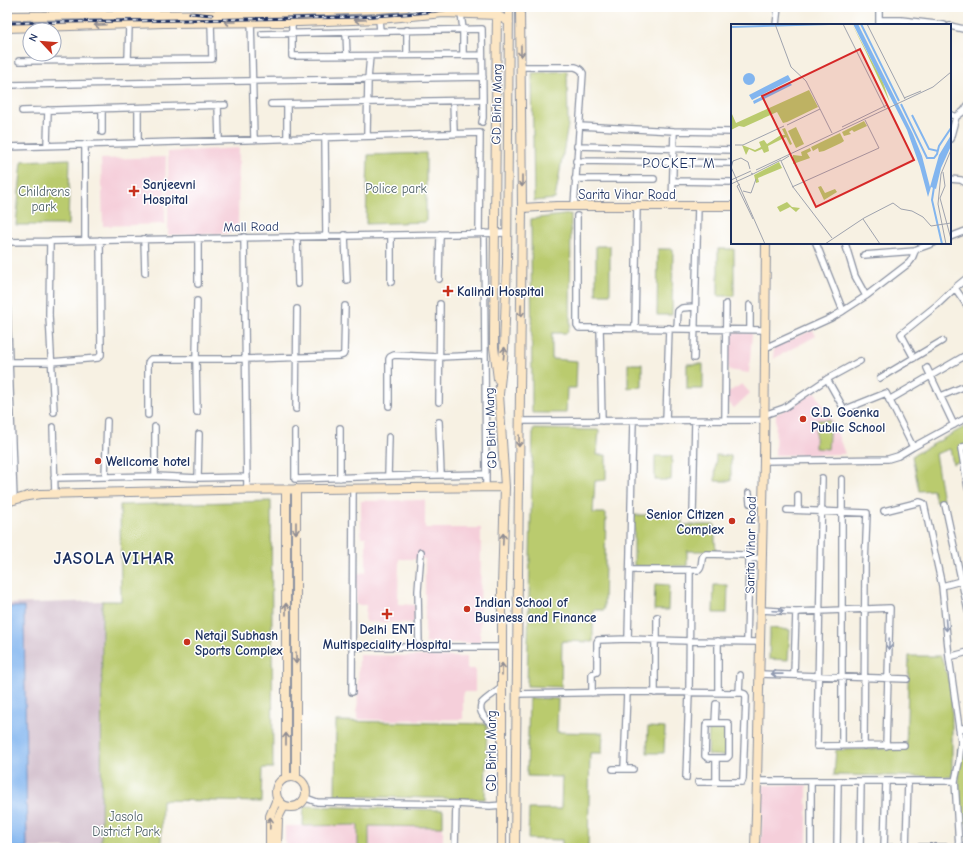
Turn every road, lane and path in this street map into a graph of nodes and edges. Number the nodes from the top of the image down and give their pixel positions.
1 (406, 7) edge
2 (509, 7) edge
3 (520, 7) edge
4 (778, 7) edge
5 (879, 7) edge
6 (497, 11) edge
7 (250, 14) junction
8 (460, 14) junction
9 (117, 15) junction
10 (7, 16) edge
11 (62, 16) junction
12 (379, 19) junction
13 (251, 22) junction
14 (292, 22) junction
15 (509, 22) junction
16 (879, 22) edge
17 (211, 23) junction
18 (901, 23) edge
19 (129, 24) junction
20 (776, 24) edge
21 (922, 24) edge
22 (118, 25) junction
23 (63, 26) joint
24 (951, 26) edge
25 (7, 28) edge
26 (22, 28) edge
27 (463, 29) junction
28 (407, 30) junction
29 (968, 30) edge
30 (380, 31) junction
31 (346, 32) junction
32 (292, 33) junction
33 (262, 34) dead end
34 (407, 55) junction
35 (463, 55) junction
36 (482, 55) junction
37 (347, 56) junction
38 (370, 56) junction
39 (62, 58) edge
40 (19, 60) dead end
41 (22, 60) edge
42 (128, 60) junction
43 (521, 67) junction
44 (483, 77) junction
45 (368, 79) junction
46 (252, 82) junction
47 (7, 85) edge
48 (483, 100) junction
49 (453, 101) junction
50 (368, 102) junction
51 (271, 104) dead end
52 (287, 104) junction
53 (225, 105) dead end
54 (968, 105) edge
55 (218, 106) junction
56 (138, 108) junction
57 (102, 109) junction
58 (48, 110) junction
59 (22, 111) dead end
60 (951, 114) edge
61 (956, 117) junction
62 (482, 122) dead end
63 (579, 126) junction
64 (674, 131) junction
65 (102, 132) dead end
66 (731, 132) edge
67 (454, 133) junction
68 (951, 135) edge
69 (367, 136) junction
70 (325, 137) junction
71 (287, 138) junction
72 (254, 139) junction
73 (219, 140) junction
74 (138, 143) junction
75 (85, 144) junction
76 (47, 145) junction
77 (577, 146) junction
78 (7, 147) edge
79 (674, 149) junction
80 (731, 150) edge
81 (576, 162) junction
82 (673, 163) junction
83 (731, 163) edge
84 (575, 179) junction
85 (654, 179) dead end
86 (951, 179) edge
87 (673, 181) junction
88 (731, 182) edge
89 (968, 184) edge
90 (574, 206) junction
91 (637, 206) junction
92 (672, 206) junction
93 (698, 206) junction
94 (731, 206) edge
95 (522, 208) junction
96 (577, 216) dead end
97 (968, 230) edge
98 (495, 232) junction
99 (481, 233) junction
100 (507, 233) junction
101 (390, 234) junction
102 (440, 234) junction
103 (345, 235) junction
104 (297, 236) junction
105 (326, 236) junction
106 (244, 237) junction
107 (951, 237) edge
108 (198, 238) junction
109 (144, 239) junction
110 (85, 240) junction
111 (100, 240) junction
112 (50, 241) junction
113 (7, 242) edge
114 (766, 244) edge
115 (816, 244) edge
116 (845, 244) edge
117 (922, 245) edge
118 (915, 251) junction
119 (864, 255) dead end
120 (145, 273) dead end
121 (968, 277) edge
122 (439, 279) dead end
123 (347, 280) dead end
124 (391, 282) dead end
125 (198, 284) dead end
126 (298, 284) dead end
127 (955, 288) junction
128 (866, 296) junction
129 (197, 301) dead end
130 (7, 303) edge
131 (440, 304) dead end
132 (726, 304) dead end
133 (750, 305) dead end
134 (345, 306) dead end
135 (694, 307) junction
136 (968, 307) edge
137 (297, 309) dead end
138 (843, 311) junction
139 (7, 315) edge
140 (600, 328) junction
141 (635, 328) junction
142 (669, 328) junction
143 (677, 328) junction
144 (694, 329) junction
145 (726, 329) junction
146 (750, 330) junction
147 (766, 330) junction
148 (8, 338) edge
149 (942, 341) dead end
150 (765, 348) junction
151 (8, 354) edge
152 (968, 354) edge
153 (485, 355) junction
154 (440, 356) junction
155 (296, 357) junction
156 (694, 358) dead end
157 (914, 358) junction
158 (196, 359) junction
159 (245, 359) junction
160 (860, 361) dead end
161 (9, 362) junction
162 (51, 362) junction
163 (928, 368) dead end
164 (931, 376) junction
165 (880, 378) dead end
166 (827, 379) junction
167 (968, 385) edge
168 (499, 394) junction
169 (941, 396) junction
170 (889, 400) junction
171 (439, 402) dead end
172 (389, 406) dead end
173 (296, 409) dead end
174 (54, 412) dead end
175 (197, 412) dead end
176 (148, 415) dead end
177 (764, 417) junction
178 (968, 417) edge
179 (107, 420) dead end
180 (725, 420) junction
181 (519, 421) junction
182 (602, 421) junction
183 (633, 421) junction
184 (666, 421) junction
185 (695, 421) junction
186 (439, 422) dead end
187 (954, 425) junction
188 (155, 427) dead end
189 (53, 428) dead end
190 (340, 428) dead end
191 (295, 431) dead end
192 (199, 434) dead end
193 (389, 437) dead end
194 (7, 441) edge
195 (12, 446) junction
196 (968, 446) edge
197 (913, 447) junction
198 (764, 461) junction
199 (486, 474) junction
200 (441, 475) junction
201 (967, 475) edge
202 (156, 476) junction
203 (388, 476) junction
204 (105, 477) junction
205 (247, 477) junction
206 (54, 478) junction
207 (198, 478) junction
208 (340, 478) junction
209 (822, 478) dead end
210 (842, 479) dead end
211 (486, 487) junction
212 (505, 487) junction
213 (968, 488) edge
214 (296, 489) junction
215 (354, 489) junction
216 (247, 490) junction
217 (286, 490) junction
218 (749, 493) dead end
219 (54, 494) junction
220 (798, 495) dead end
221 (10, 501) edge
222 (763, 503) junction
223 (945, 505) dead end
224 (787, 510) dead end
225 (798, 510) junction
226 (821, 511) junction
227 (842, 511) junction
228 (884, 511) dead end
229 (693, 515) dead end
230 (518, 551) junction
231 (421, 552) dead end
232 (749, 558) junction
233 (762, 558) junction
234 (503, 560) junction
235 (630, 570) junction
236 (690, 570) junction
237 (968, 579) edge
238 (961, 581) junction
239 (942, 586) junction
240 (865, 609) junction
241 (761, 610) junction
242 (842, 610) junction
243 (820, 611) junction
244 (968, 611) edge
245 (796, 612) junction
246 (657, 617) dead end
247 (517, 635) junction
248 (502, 636) junction
249 (628, 639) junction
250 (656, 640) junction
251 (690, 641) junction
252 (718, 641) junction
253 (747, 642) junction
254 (760, 642) junction
255 (352, 647) junction
256 (420, 647) junction
257 (502, 647) junction
258 (968, 652) edge
259 (949, 657) junction
260 (760, 674) junction
261 (740, 675) dead end
262 (794, 675) junction
263 (818, 676) junction
264 (842, 677) junction
265 (864, 678) junction
266 (888, 679) junction
267 (907, 679) dead end
268 (502, 688) junction
269 (352, 692) dead end
270 (627, 692) junction
271 (592, 693) junction
272 (655, 693) junction
273 (689, 693) junction
274 (718, 693) junction
275 (739, 693) junction
276 (516, 694) junction
277 (716, 704) dead end
278 (715, 723) junction
279 (968, 727) edge
280 (959, 729) junction
281 (503, 732) junction
282 (904, 745) dead end
283 (842, 746) junction
284 (864, 746) junction
285 (886, 746) junction
286 (716, 758) junction
287 (613, 769) dead end
288 (624, 769) junction
289 (633, 769) dead end
290 (286, 778) junction
291 (296, 778) junction
292 (686, 778) dead end
293 (758, 781) junction
294 (811, 781) junction
295 (838, 781) junction
296 (861, 781) junction
297 (886, 781) junction
298 (908, 781) junction
299 (698, 782) dead end
300 (716, 782) junction
301 (955, 782) junction
302 (306, 798) junction
303 (277, 799) junction
304 (456, 804) junction
305 (503, 805) junction
306 (284, 806) junction
307 (906, 847) edge
308 (959, 847) edge
309 (968, 847) edge
310 (270, 848) edge
311 (277, 848) edge
312 (455, 848) edge
313 (502, 848) edge
314 (515, 848) edge
315 (755, 848) edge
316 (811, 848) edge
317 (838, 848) edge
318 (860, 848) edge
319 (884, 848) edge

1 - 7 street
2 - 15 street, GD Birla Marg
3 -> 43 street, GD Birla Marg
4 - 20 street
5 - 16 street
6 - 8 street
6 - 15 street
6 - 98 street
7 - 9 street
7 - 13 street
8 - 12 street
8 - 27 street
9 - 11 street
9 - 22 street
10 - 11 street
11 - 23 street
12 -> 14 street
12 - 30 street
13 - 14 street
13 -> 17 street
13 - 46 street
14 - 32 street
15 - 100 street, GD Birla Marg
16 - 18 street
17 - 19 street
17 - 42 street
18 - 21 street
19 - 22 street
19 - 42 street
22 -> 23 street
24 - 29 street
25 - 26 street
27 - 28 street
27 - 35 street
27 - 36 street
28 - 30 street
28 - 34 street
30 - 31 street
31 - 32 street
31 - 37 street
32 - 33 street
32 - 37 street
34 - 35 street
34 - 38 street
35 - 36 street
36 - 44 street
37 - 38 street
38 - 45 street
39 - 42 street
40 - 41 street
43 - 63 street
43 -> 95 street, GD Birla Marg
44 - 45 street
44 - 48 street
45 - 46 street
45 - 50 street
46 - 47 street
46 - 72 street
48 - 49 street
48 - 62 street
49 - 50 street
49 - 67 street
50 - 52 street
50 - 69 street
51 - 52 street
52 - 71 street
53 - 55 street
54 - 61 street
55 - 56 street
55 - 73 street
56 - 57 street
56 - 74 street
57 - 58 street
57 - 65 street
58 - 59 street
58 - 76 street
60 - 61 street
61 - 68 street
63 - 64 street
63 - 77 street
64 - 66 street
64 - 79 street
67 - 69 street
67 - 99 street
69 - 70 street
70 - 71 street
70 - 105 street
71 - 72 street
72 - 73 street
73 - 74 street
74 - 75 street
75 - 76 street
75 - 110 street
76 - 78 street
77 - 79 street
77 - 81 street
79 - 80 street
79 - 82 street
81 - 82 street
81 - 84 street
82 - 83 street
82 - 87 street
84 - 85 street
84 - 90 street
86 - 89 street
87 - 88 street
87 - 92 street
90 - 91 street, Sarita Vihar Road
90 - 95 street, Sarita Vihar Road
91 - 92 street, Sarita Vihar Road
91 - 141 street
92 - 93 street, Sarita Vihar Road
93 - 94 street, Sarita Vihar Road
93 - 135 street
95 -> 181 street, GD Birla Marg
96 - 140 street
97 - 107 street
98 - 99 street, Mall Road
98 - 100 street, Mall Road
98 - 168 street
99 - 102 street, Mall Road
99 - 153 street
168 -> 100 street, GD Birla Marg
101 - 102 street, Mall Road
101 - 103 street, Mall Road
101 - 124 street
102 - 122 street
103 - 105 street, Mall Road
103 - 123 street
104 - 105 street, Mall Road
104 - 106 street, Mall Road
104 - 126 street
106 - 108 street, Mall Road
106 - 159 street
108 - 109 street, Mall Road
108 - 125 street
109 - 111 street, Mall Road
109 - 120 street
110 - 111 street, Mall Road
110 - 112 street, Mall Road
111 - 162 street
112 - 113 street, Mall Road
112 - 162 street
114 - 147 street, Sarita Vihar Road
115 - 138 street
116 - 128 street
117 - 118 street
118 - 119 street
118 - 128 street
121 - 127 street
127 - 136 street
127 - 157 street
128 - 138 street
129 - 158 street
130 - 139 street
131 - 154 street
132 - 145 street
133 - 146 street
134 - 155 street
135 - 143 street
135 - 144 street
137 - 155 street
138 - 150 street
139 - 148 street
140 - 141 street
140 - 182 street
141 - 142 street
142 - 143 street
142 - 184 street
143 - 144 street
144 - 145 street
144 - 156 street
145 - 146 street
145 - 180 street
146 - 147 street
147 - 150 street, Sarita Vihar Road
148 - 151 street
149 - 157 street
150 - 177 street, Sarita Vihar Road
151 - 161 street
152 - 164 street
153 - 154 street
153 - 199 street
154 - 171 street
154 - 172 street
155 - 159 street
155 - 173 street
157 - 165 street
158 - 159 street
158 - 175 street
158 - 176 street
159 - 205 street
160 - 166 street
161 - 162 street
161 - 195 street
162 - 174 street
163 - 164 street
164 - 169 street
164 - 170 street
166 - 170 street
166 - 177 street
167 - 169 street
168 - 212 street, GD Birla Marg
169 - 187 street
170 - 197 street
177 - 180 street
177 - 198 street, Sarita Vihar Road
178 - 187 street
179 - 204 street
180 - 185 street
181 - 182 street
181 -> 230 street, GD Birla Marg
182 - 183 street
183 - 184 street
183 - 235 street
184 - 185 street
185 - 229 street
186 - 200 street
187 - 197 street
188 - 202 street
189 - 206 street
190 - 208 street
191 - 208 street
192 - 207 street
193 - 203 street
194 - 195 street
195 - 221 street
196 - 201 street
197 - 198 street
198 - 222 street, Sarita Vihar Road
199 - 200 street
199 - 211 street
200 - 203 street
201 - 213 street
202 - 204 street
202 - 207 street
203 - 208 street
204 - 206 street
205 - 207 street
205 - 216 street
206 - 219 street
209 - 226 street
210 - 227 street
211 - 212 street
211 - 215 street
234 -> 212 street, GD Birla Marg
214 - 215 street
214 - 217 street
214 -> 291 street
215 - 255 street
216 - 217 street
216 - 219 street
290 -> 217 street
218 - 222 street
219 - 221 street
220 - 225 street
222 - 233 street, Sarita Vihar Road
223 - 238 street
224 - 225 street
225 - 226 street
226 - 227 street
226 - 243 street
227 - 240 street
227 - 242 street
228 - 239 street
230 - 234 street
230 - 247 street, GD Birla Marg
231 - 256 street
232 - 233 street
232 - 236 street
232 - 253 street
233 - 241 street, Sarita Vihar Road
234 - 248 street, GD Birla Marg
235 - 236 street
235 - 249 street
236 - 251 street
237 - 238 street
238 - 239 street
238 - 244 street
239 -> 259 street
240 - 242 street
240 - 265 street
240 -> 266 street
241 -> 245 street
241 - 254 street, Sarita Vihar Road
242 - 243 street
242 - 264 street
243 - 245 street
243 - 263 street
245 - 262 street
246 - 250 street
247 - 248 street
247 - 276 street, GD Birla Marg
248 - 257 street, GD Birla Marg
249 - 250 street
249 - 271 street
250 - 251 street
250 - 272 street
251 - 252 street
251 - 273 street
252 - 253 street
252 - 274 street
253 - 254 street
254 - 260 street, Sarita Vihar Road
255 - 256 street
255 - 269 street
256 - 257 street
268 -> 257 street, GD Birla Marg
258 - 259 street
259 - 280 street
262 -> 260 street
260 - 293 street, Sarita Vihar Road
261 - 275 street
262 - 263 street
263 - 264 street
263 - 283 street
264 - 265 street
264 - 283 street
265 - 266 street
265 - 284 street
266 - 267 street
266 - 285 street
268 - 281 street, GD Birla Marg
268 - 281 street
270 - 271 street
270 - 272 street
270 - 288 street
271 - 276 street
272 - 273 street
273 - 274 street
273 - 292 street
274 - 275 street
275 - 300 street
276 - 314 street, GD Birla Marg
277 - 278 street
278 - 286 street
278 - 286 street
279 - 280 street
280 - 301 street
281 - 305 street, GD Birla Marg
282 - 285 street
283 - 284 street
284 - 285 street
286 - 300 street
287 - 288 street
288 - 289 street
290 - 291 street
290 - 303 street
291 - 302 street
293 - 294 street
293 - 315 street, Sarita Vihar Road
294 - 295 street
294 - 316 street
295 - 296 street
295 - 317 street
296 - 297 street
296 - 318 street
297 - 298 street
297 - 319 street
298 - 301 street
298 - 307 street
299 - 300 street
301 - 308 street
302 - 304 street
302 - 306 street
303 - 306 street
310 -> 303 street
304 - 305 street
304 - 312 street
305 - 313 street, GD Birla Marg
306 - 311 street
307 - 308 street
307 - 319 street
308 - 309 street

